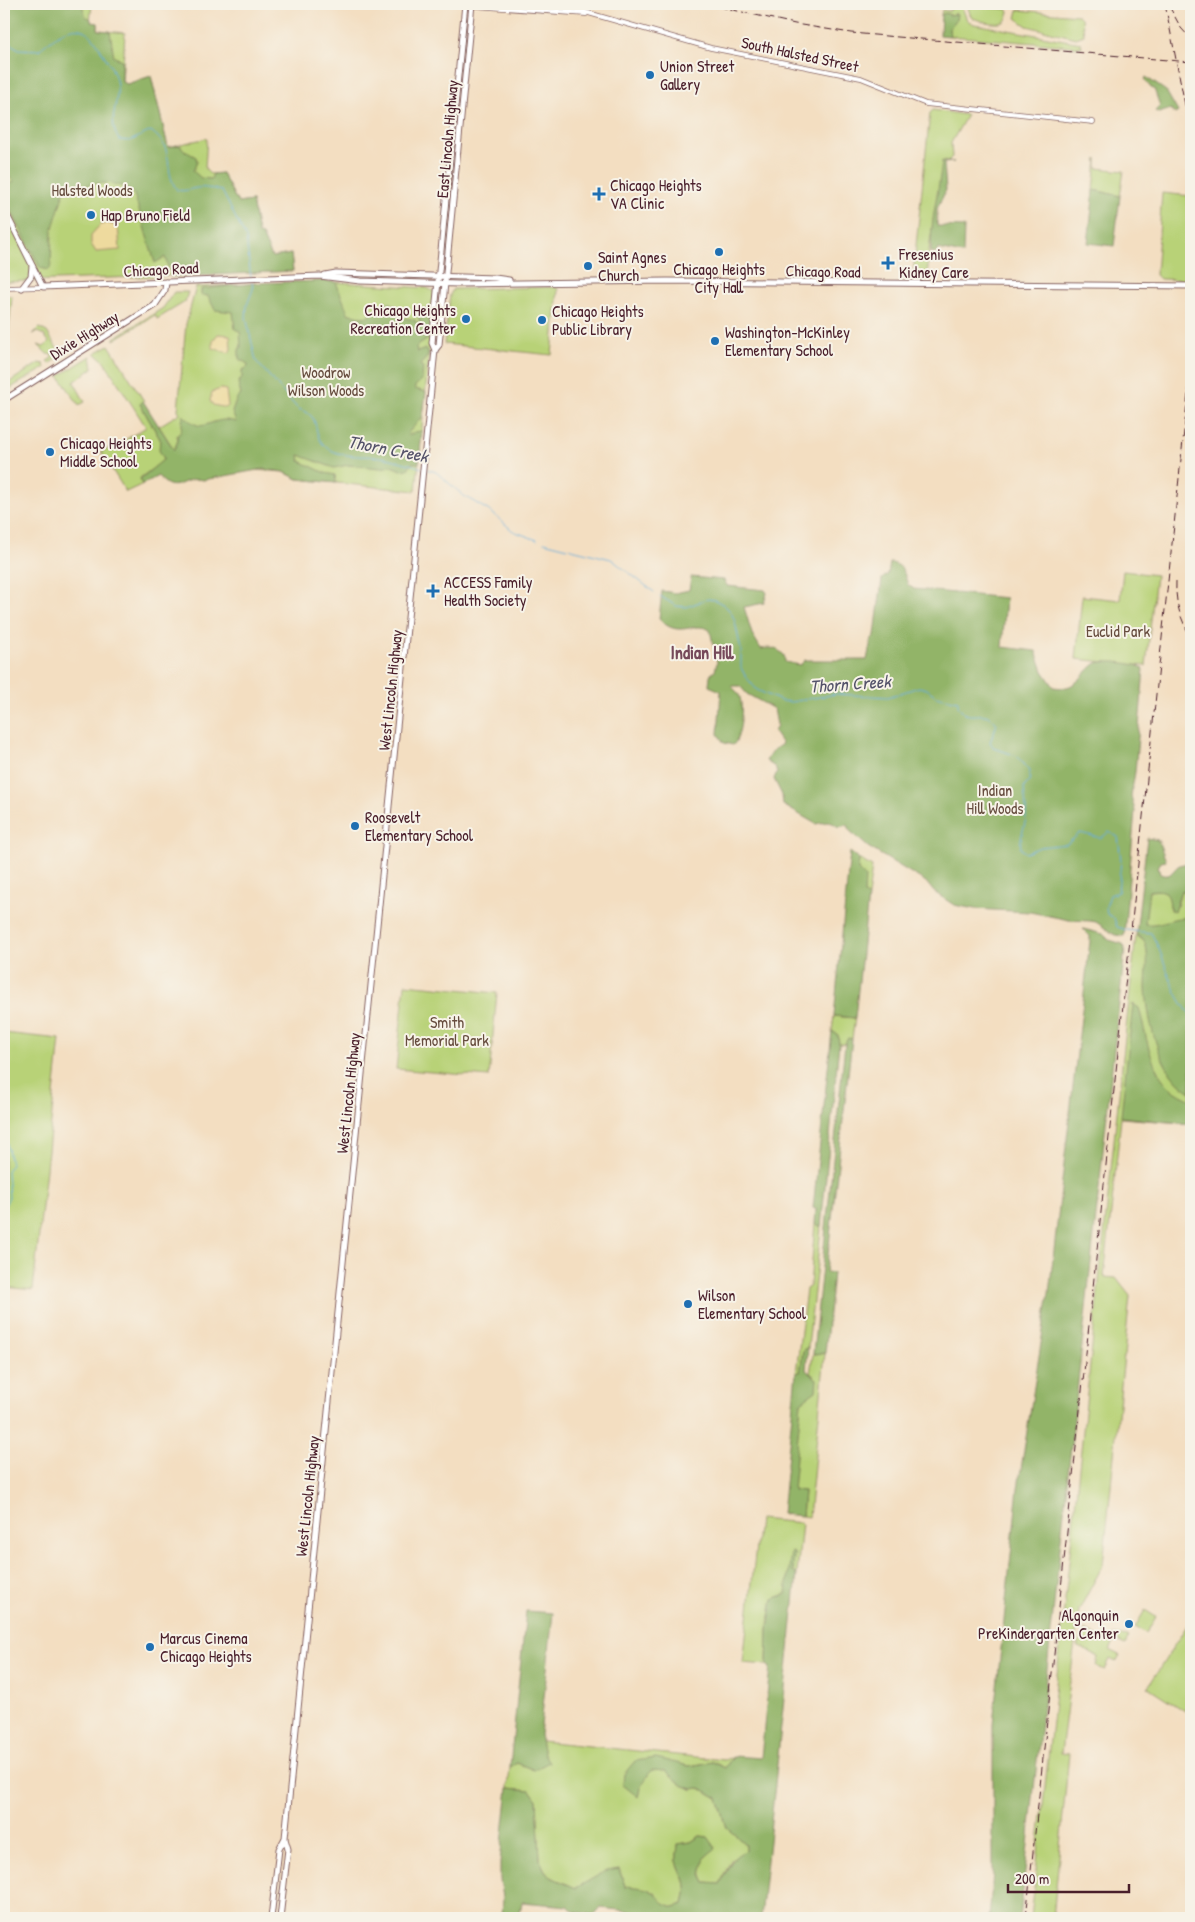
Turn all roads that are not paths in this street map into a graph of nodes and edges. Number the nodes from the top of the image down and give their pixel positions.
1 (449, 4) edge
2 (515, 4) edge
3 (465, 5) edge
4 (471, 5) edge
5 (590, 14) junction
6 (1093, 122) dead end
7 (4, 209) edge
8 (32, 266) junction
9 (320, 276) junction
10 (439, 276) junction
11 (446, 277) junction
12 (166, 282) junction
13 (514, 282) junction
14 (439, 283) junction
15 (446, 283) junction
16 (1191, 286) edge
17 (43, 287) junction
18 (4, 288) edge
19 (22, 288) junction
20 (435, 350) junction
21 (4, 400) edge
22 (285, 1838) junction
23 (271, 1918) edge
24 (280, 1918) edge

1 - 3 street, South Halsted Street
2 - 5 street, South Halsted Street
3 - 4 street, South Halsted Street
3 - 10 main road, East Lincoln Highway
4 - 5 street, South Halsted Street
4 - 11 main road, East Lincoln Highway
5 - 6 street, South Halsted Street
7 - 8 main road
8 - 17 main road
8 - 19 main road
9 - 10 main road, Chicago Road
9 - 12 main road, Chicago Road
9 - 14 main road, Chicago Road
10 - 11 main road, Chicago Road
10 - 14 main road, East Lincoln Highway
11 - 13 main road, Chicago Road
11 - 15 main road, East Lincoln Highway
12 - 17 main road, Chicago Road
12 - 21 main road, Dixie Highway
13 - 15 main road, Chicago Road
13 - 16 main road, Chicago Road
14 - 15 main road, Chicago Road
14 - 20 main road, West Lincoln Highway
15 - 20 main road, West Lincoln Highway
17 - 19 street, Chicago Road
18 - 19 street, Chicago Road
20 - 22 main road, West Lincoln Highway
22 - 23 main road, West Lincoln Highway
22 - 24 main road, West Lincoln Highway

